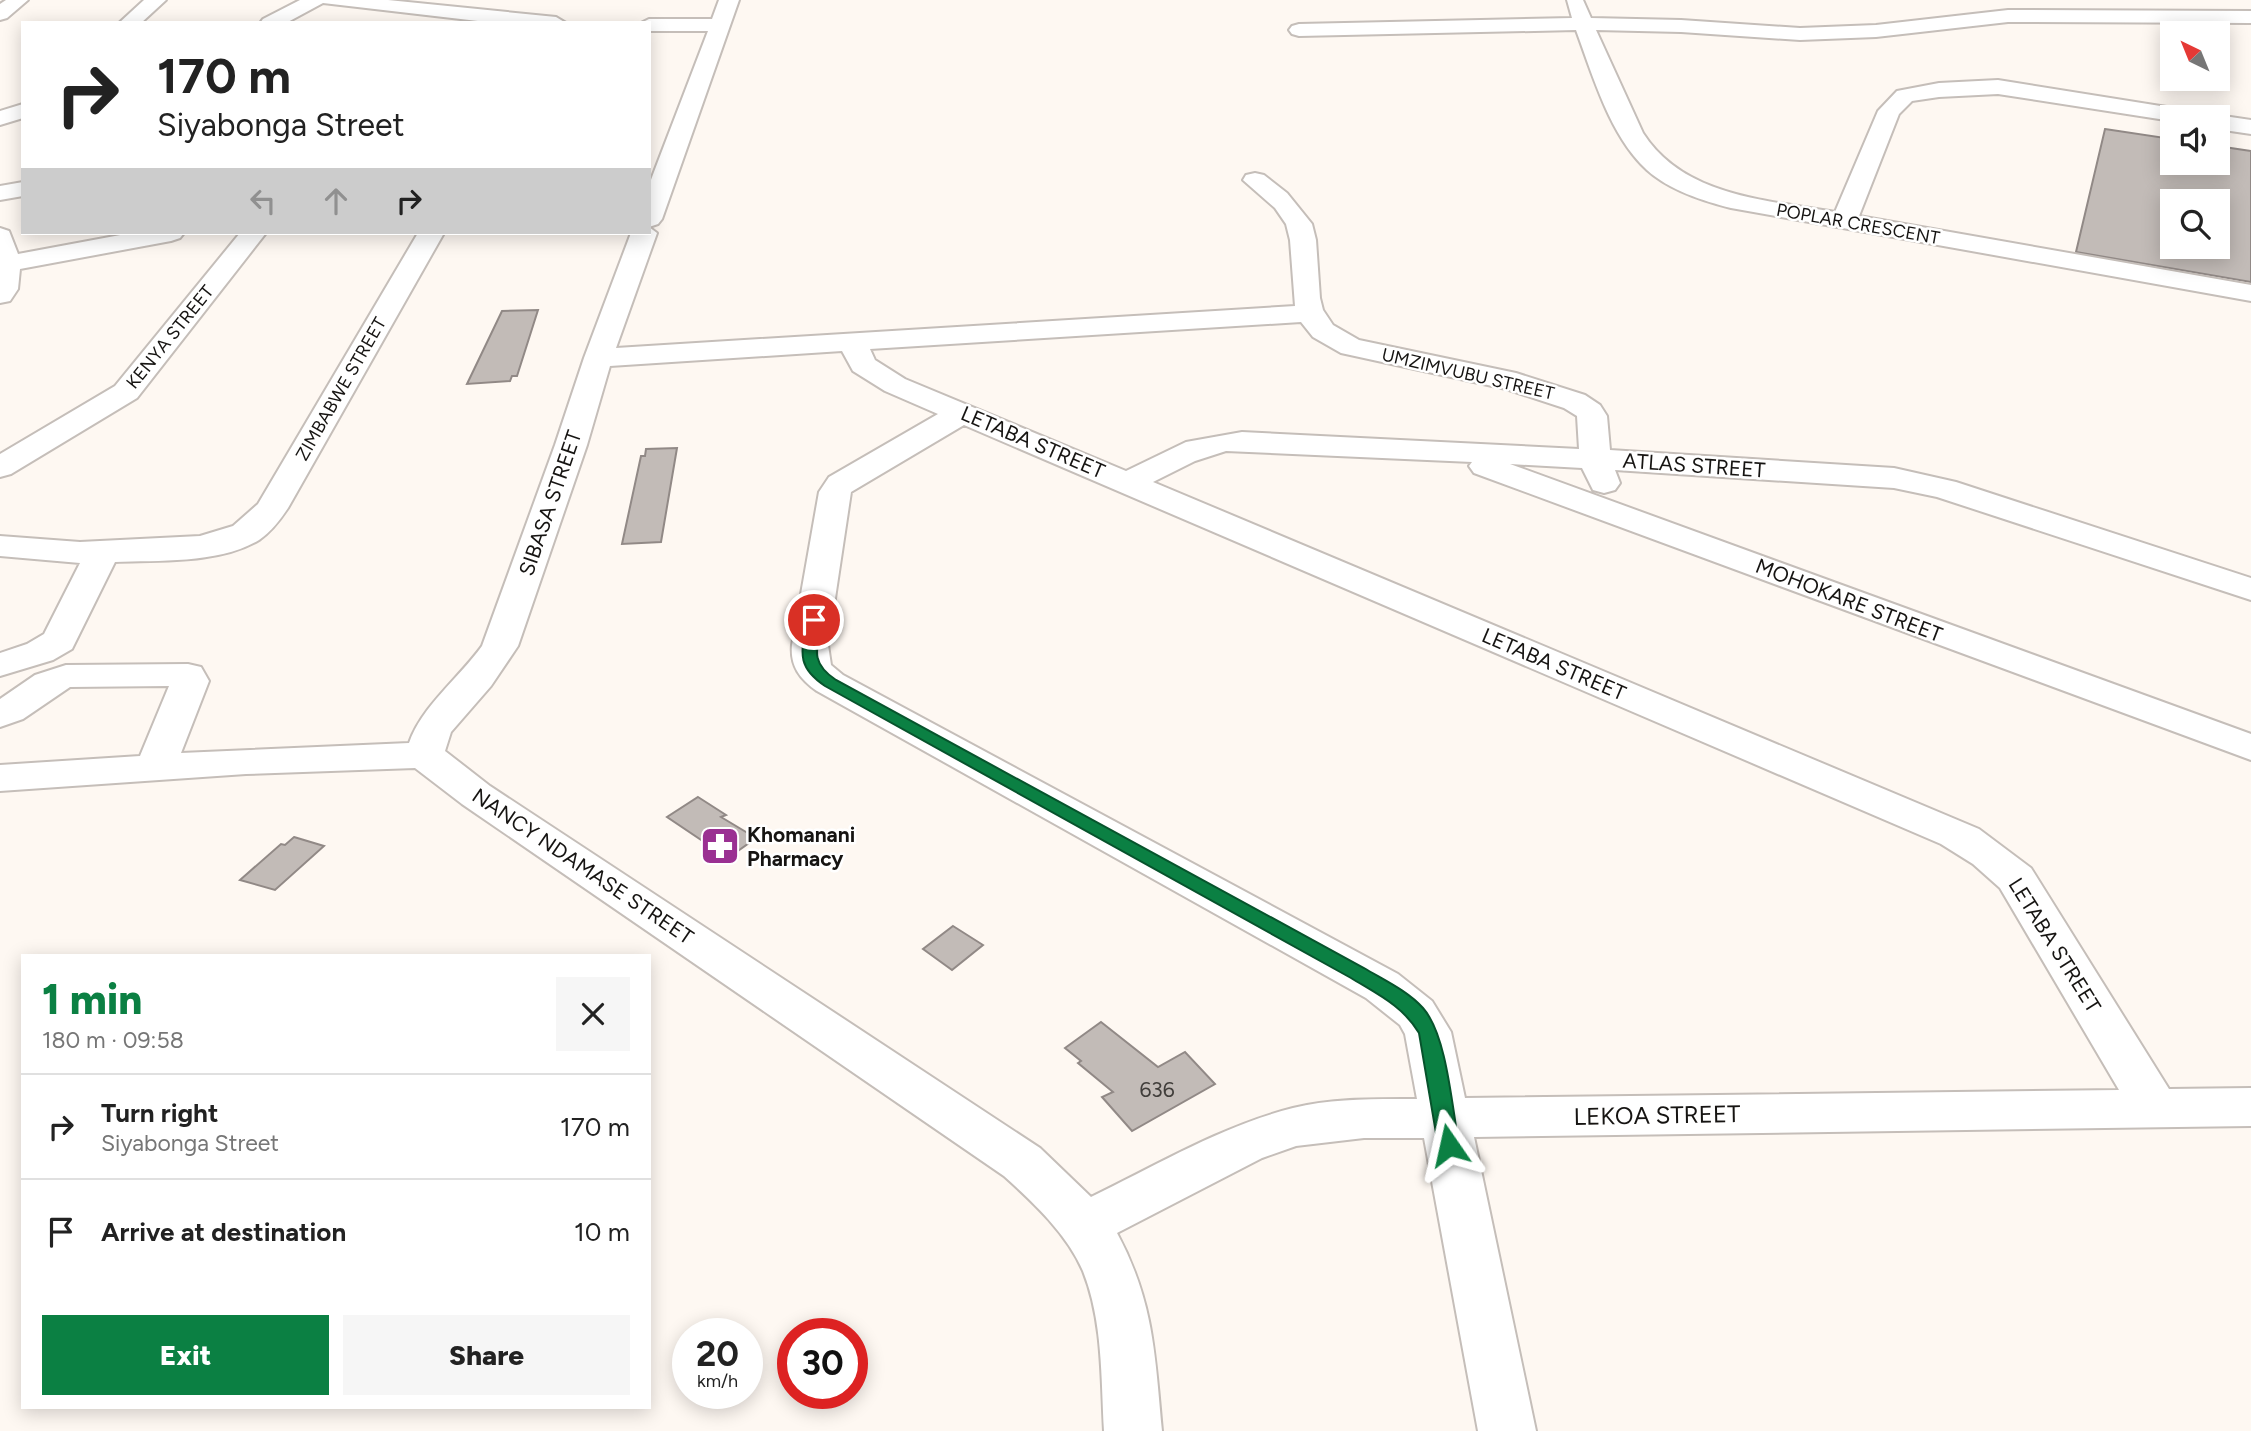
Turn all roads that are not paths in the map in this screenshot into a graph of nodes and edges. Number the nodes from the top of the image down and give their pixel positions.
1 (18, 0) edge
2 (156, 0) edge
3 (315, 0) edge
4 (330, 0) edge
5 (729, 0) edge
6 (1574, 0) edge
7 (1954, 1) edge
8 (2012, 1) edge
9 (1969, 10) edge
10 (0, 13) edge
11 (415, 15) edge
12 (2251, 17) edge
13 (131, 21) edge
14 (274, 21) edge
15 (521, 21) edge
16 (1584, 24) junction
17 (651, 25) edge
18 (720, 25) junction
19 (1299, 30) dead end
20 (21, 112) edge
21 (2160, 112) edge
22 (0, 118) edge
23 (2230, 123) edge
24 (2251, 127) edge
25 (657, 177) edge
26 (1255, 180) dead end
27 (21, 189) edge
28 (0, 193) edge
29 (651, 208) edge
30 (1844, 222) junction
31 (160, 235) edge
32 (251, 235) edge
33 (430, 235) edge
34 (643, 235) edge
35 (0, 236) edge
36 (6, 264) junction
37 (2251, 293) edge
38 (0, 295) edge
39 (1308, 313) junction
40 (852, 342) junction
41 (598, 358) junction
42 (963, 413) junction
43 (1447, 452) junction
44 (1595, 458) junction
45 (0, 467) edge
46 (1130, 482) junction
47 (1614, 512) junction
48 (0, 546) edge
49 (102, 552) junction
50 (2251, 589) edge
51 (0, 665) edge
52 (0, 715) edge
53 (2251, 748) edge
54 (424, 755) junction
55 (155, 767) junction
56 (0, 778) edge
57 (2251, 1107) edge
58 (2155, 1108) junction
59 (1443, 1119) junction
60 (1085, 1225) junction
61 (1133, 1431) edge
62 (1507, 1431) edge

1 - 10 street
2 - 13 street
3 - 14 street
4 - 11 street
5 - 18 street
6 - 16 street, POPLAR CRESCENT
7 - 9 street
8 - 9 street
9 - 12 street
9 - 16 street
11 - 15 street
16 - 19 street
16 - 30 street, POPLAR CRESCENT
17 - 18 street
18 - 25 street
20 - 22 street
21 - 30 street
23 - 24 street
25 - 29 street
26 - 39 street
27 - 28 street
30 - 37 street, POPLAR CRESCENT
31 - 36 street
32 - 45 street, KENYA STREET
33 - 49 street, ZIMBABWE STREET
34 - 41 street, SIBASA STREET
35 - 36 street
36 - 38 street
39 - 40 street
39 - 44 street, UMZIMVUBU STREET
40 - 41 street
40 - 42 street, LETABA STREET
41 - 54 street, SIBASA STREET
42 - 46 street, LETABA STREET
42 - 59 street
43 - 44 street, ATLAS STREET
43 - 46 street, ATLAS STREET
43 - 47 street, MOHOKARE STREET
44 - 47 street
44 - 50 street, ATLAS STREET
46 - 58 street, LETABA STREET
47 - 53 street, MOHOKARE STREET
48 - 49 street
49 - 51 street
52 - 55 street
54 - 55 street
54 - 60 street, NANCY NDAMASE STREET
55 - 56 street
57 - 58 street, LEKOA STREET
58 - 59 street, LEKOA STREET
59 - 60 street, LEKOA STREET
59 - 62 street
60 - 61 street, NANCY NDAMASE STREET

